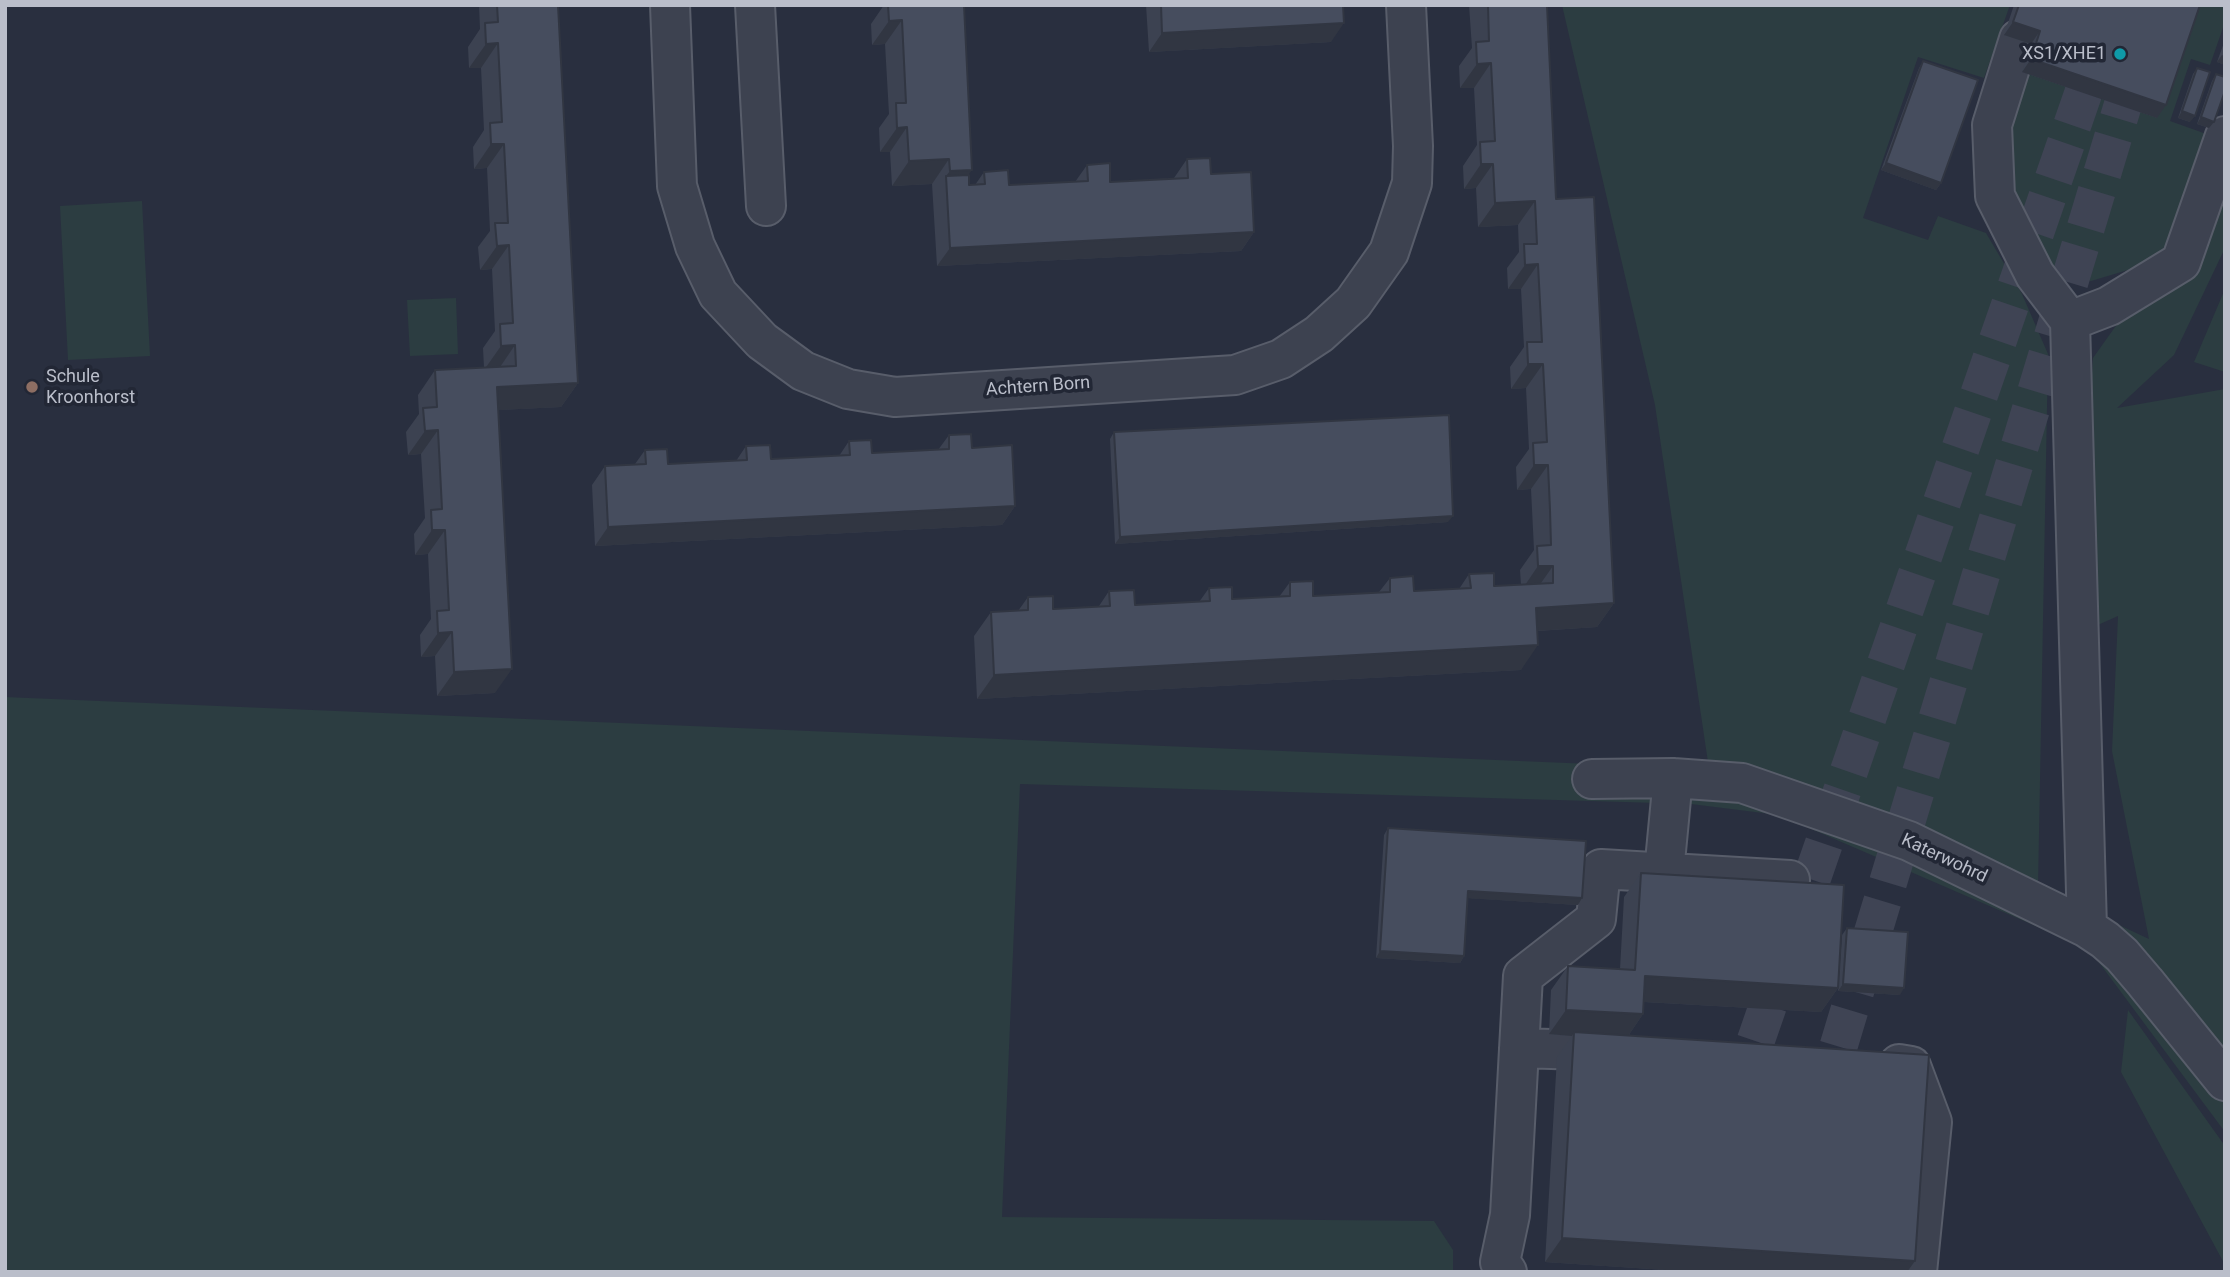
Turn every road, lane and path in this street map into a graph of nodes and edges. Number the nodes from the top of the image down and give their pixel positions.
1 (670, 5) edge
2 (755, 5) edge
3 (1406, 5) edge
4 (2019, 39) edge
5 (2225, 136) edge
6 (766, 206) dead end
7 (2070, 321) junction
8 (1673, 778) junction
9 (1592, 779) dead end
10 (1664, 872) junction
11 (1790, 880) edge
12 (2087, 928) junction
13 (1519, 1048) junction
14 (1654, 1052) edge
15 (1863, 1061) edge
16 (2225, 1081) edge
17 (1507, 1272) edge
18 (1917, 1272) edge

1 - 3 street, Achtern Born
2 - 6 street
4 - 7 street
5 - 7 street
7 - 12 street
8 - 9 street, Katerwohrd
8 - 10 street
8 - 12 street, Katerwohrd
10 - 11 street
10 - 13 street
12 - 16 street, Katerwohrd
13 - 14 street
13 - 17 street
15 - 18 street

